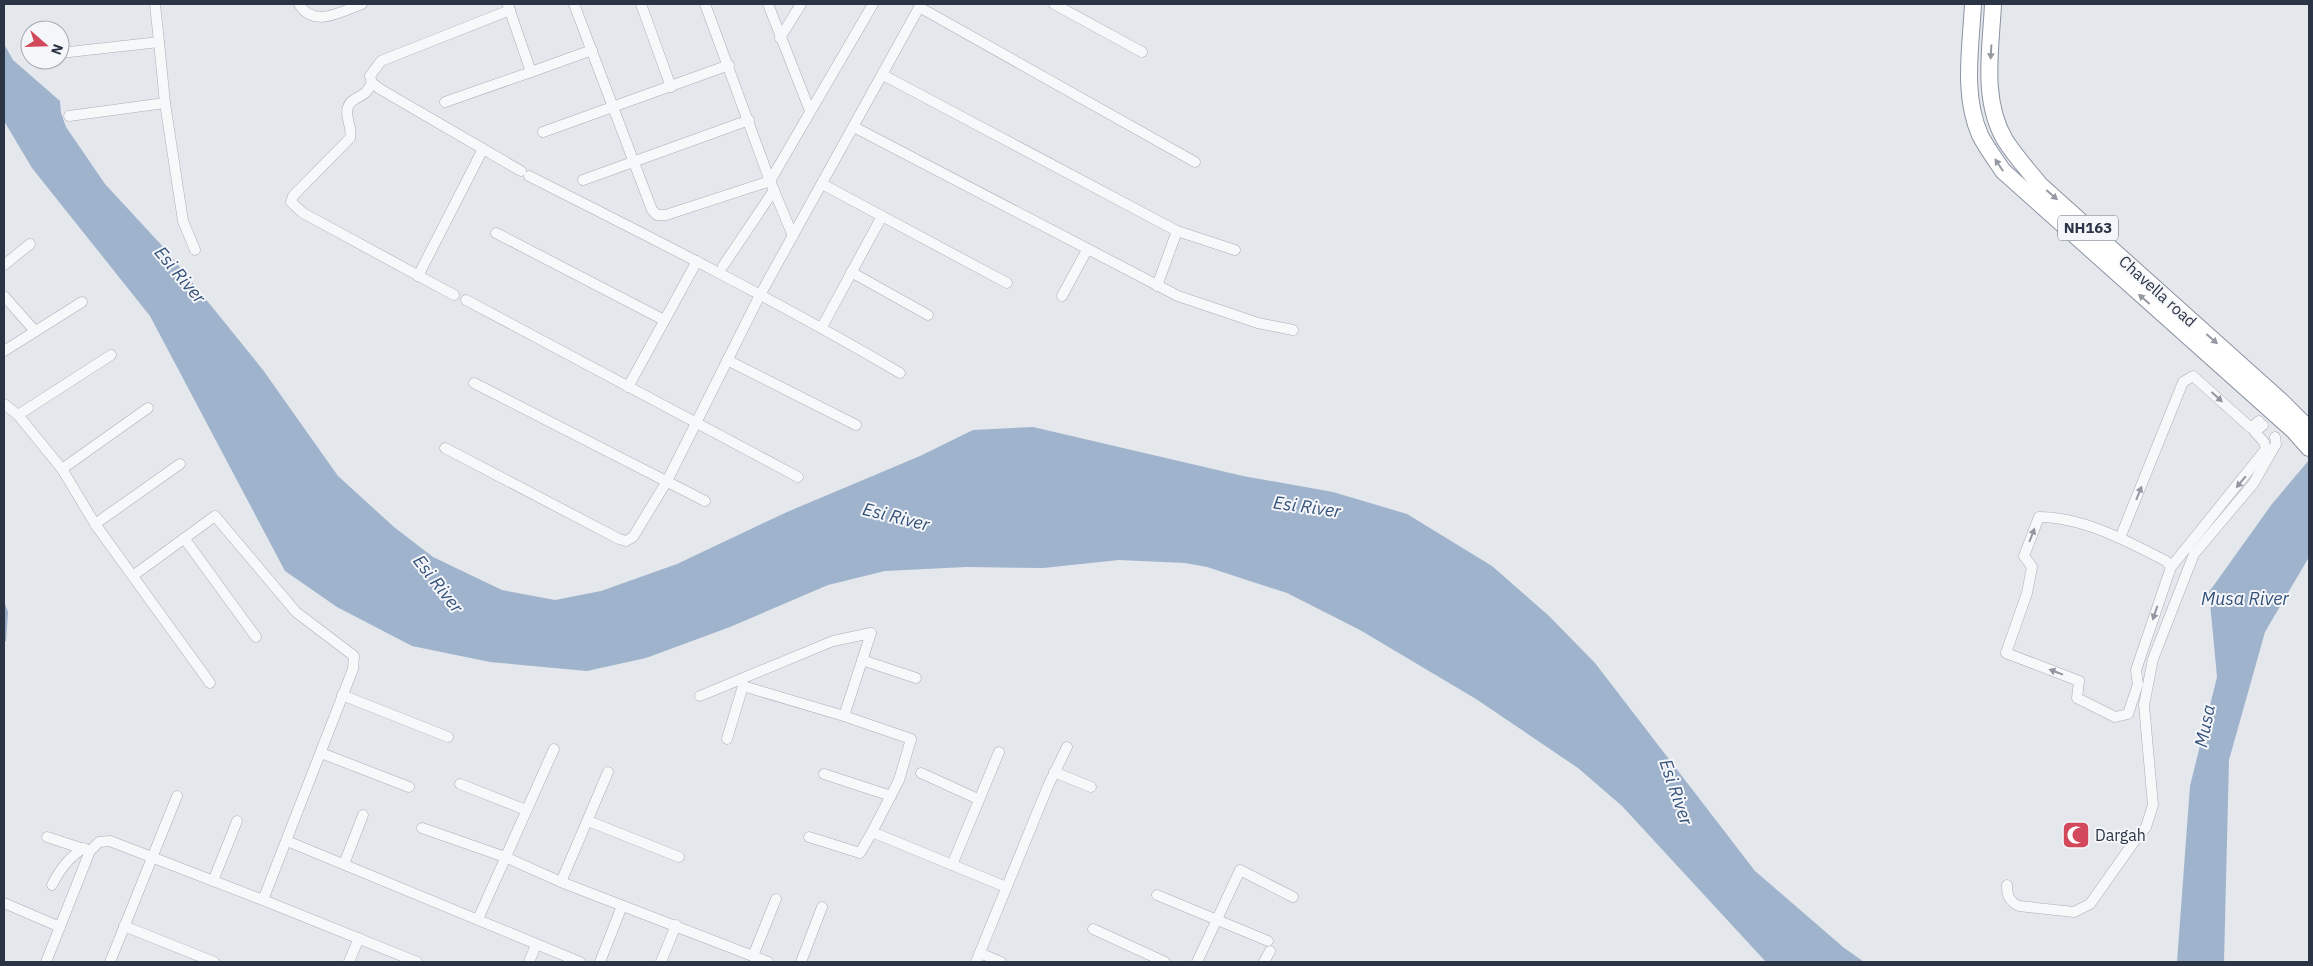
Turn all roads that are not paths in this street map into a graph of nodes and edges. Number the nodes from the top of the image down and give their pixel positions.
1 (155, 4) edge
2 (299, 4) edge
3 (362, 4) edge
4 (574, 4) edge
5 (641, 4) edge
6 (705, 4) edge
7 (768, 4) edge
8 (801, 4) edge
9 (873, 4) edge
10 (1054, 4) edge
11 (1973, 4) edge
12 (1993, 4) edge
13 (920, 5) edge
14 (509, 7) edge
15 (780, 38) junction
16 (159, 42) junction
17 (592, 50) junction
18 (70, 52) edge
19 (1142, 52) dead end
20 (729, 65) junction
21 (531, 72) junction
22 (883, 75) junction
23 (372, 82) junction
24 (671, 87) junction
25 (445, 102) dead end
26 (165, 103) junction
27 (614, 106) junction
28 (810, 111) junction
29 (69, 116) dead end
30 (749, 120) junction
31 (854, 127) junction
32 (543, 132) dead end
33 (483, 149) junction
34 (635, 162) junction
35 (1195, 162) dead end
36 (583, 180) dead end
37 (822, 184) junction
38 (772, 186) junction
39 (882, 216) junction
40 (1177, 231) junction
41 (496, 233) dead end
42 (794, 236) junction
43 (30, 244) dead end
44 (195, 250) dead end
45 (1087, 250) junction
46 (1235, 250) dead end
47 (696, 261) junction
48 (4, 265) edge
49 (723, 266) dead end
50 (851, 272) junction
51 (418, 276) junction
52 (1007, 283) dead end
53 (1157, 286) junction
54 (454, 295) dead end
55 (760, 295) junction
56 (4, 296) edge
57 (1062, 296) dead end
58 (466, 300) dead end
59 (82, 302) dead end
60 (928, 315) dead end
61 (664, 320) junction
62 (822, 327) junction
63 (1293, 330) dead end
64 (35, 331) junction
65 (4, 351) edge
66 (111, 355) dead end
67 (727, 360) junction
68 (900, 373) dead end
69 (474, 383) dead end
70 (628, 387) junction
71 (4, 404) edge
72 (2278, 407) junction
73 (148, 408) dead end
74 (18, 415) junction
75 (695, 424) junction
76 (856, 425) dead end
77 (2302, 430) edge
78 (2264, 442) junction
79 (446, 448) dead end
80 (2309, 448) edge
81 (180, 464) dead end
82 (62, 469) junction
83 (798, 477) dead end
84 (667, 481) junction
85 (705, 500) dead end
86 (95, 524) junction
87 (184, 538) junction
88 (2120, 538) junction
89 (2171, 566) junction
90 (134, 575) junction
91 (256, 637) dead end
92 (862, 660) junction
93 (916, 678) dead end
94 (210, 683) dead end
95 (742, 683) junction
96 (342, 695) junction
97 (700, 696) dead end
98 (844, 716) junction
99 (448, 737) dead end
100 (727, 739) dead end
101 (1066, 748) dead end
102 (554, 749) dead end
103 (999, 752) dead end
104 (321, 753) junction
105 (608, 772) dead end
106 (1054, 772) junction
107 (921, 773) dead end
108 (824, 774) dead end
109 (460, 784) dead end
110 (409, 787) dead end
111 (1091, 788) dead end
112 (177, 796) dead end
113 (891, 796) junction
114 (978, 799) junction
115 (526, 810) junction
116 (363, 815) dead end
117 (237, 821) dead end
118 (588, 821) junction
119 (422, 828) dead end
120 (872, 832) junction
121 (47, 837) dead end
122 (808, 837) dead end
123 (286, 841) junction
124 (87, 850) junction
125 (151, 857) junction
126 (505, 857) junction
127 (679, 857) dead end
128 (344, 864) junction
129 (952, 865) junction
130 (213, 881) junction
131 (561, 882) junction
132 (52, 885) dead end
133 (2006, 885) dead end
134 (1006, 887) junction
135 (1156, 895) dead end
136 (1293, 897) dead end
137 (776, 899) dead end
138 (263, 900) junction
139 (4, 903) edge
140 (622, 906) junction
141 (822, 907) dead end
142 (478, 919) junction
143 (1216, 919) junction
144 (676, 925) junction
145 (124, 926) junction
146 (60, 927) junction
147 (1093, 929) dead end
148 (358, 938) junction
149 (536, 945) junction
150 (753, 956) junction
151 (978, 958) edge
152 (46, 962) edge
153 (110, 962) edge
154 (214, 962) edge
155 (349, 962) edge
156 (417, 962) edge
157 (529, 962) edge
158 (580, 962) edge
159 (600, 962) edge
160 (661, 962) edge
161 (768, 962) edge
162 (801, 962) edge
163 (1001, 962) edge
164 (1165, 962) edge
165 (1197, 962) edge
166 (1264, 962) edge

1 - 16 street
2 - 3 street
4 - 17 street
5 - 24 street
6 - 20 street
7 - 15 street
8 - 15 street
9 - 28 street
10 - 19 street
72 -> 11 highway, Chavella road / NH163
12 -> 72 highway, Chavella road / NH163
13 - 22 street
13 - 35 street
14 - 21 street
14 - 23 street
15 - 28 street
16 - 18 street
16 - 26 street
17 - 21 street
17 - 27 street
20 - 24 street
20 - 30 street
21 - 25 street
22 - 31 street
22 - 40 street
23 - 33 street
23 - 51 street
24 - 27 street
26 - 29 street
26 - 44 street
27 - 32 street
27 - 34 street
28 - 38 street
30 - 34 street
30 - 38 street
31 - 37 street
31 - 45 street
33 - 47 street
33 - 51 street
34 - 36 street
34 - 38 street
37 - 39 street
37 - 42 street
38 - 42 street
38 - 49 street
39 - 50 street
39 - 52 street
40 - 46 street
40 - 53 street
41 - 61 street
42 - 55 street
43 - 48 street
45 - 53 street
45 - 57 street
47 - 55 street
47 - 61 street
50 - 60 street
50 - 62 street
51 - 54 street
53 - 63 street
55 - 62 street
55 - 67 street
56 - 64 street
58 - 70 street
59 - 64 street
61 - 70 street
62 - 68 street
64 - 65 street
66 - 74 street
67 - 75 street
67 - 76 street
69 - 84 street
70 - 75 street
71 - 74 street
72 - 77 highway, NH163
73 - 82 street
74 - 82 street
75 - 83 street
75 - 84 street
77 - 80 highway, NH163
88 -> 78 street
78 -> 89 street
78 - 133 street
79 - 84 street
81 - 86 street
82 - 86 street
84 - 85 street
86 - 90 street
87 - 90 street
87 - 91 street
87 - 96 street
88 - 89 street
89 -> 88 street
90 - 94 street
92 - 93 street
92 - 95 street
92 - 98 street
95 - 97 street
95 - 98 street
95 - 100 street
96 - 99 street
96 - 104 street
98 - 113 street
101 - 106 street
102 - 115 street
103 - 114 street
104 - 110 street
104 - 123 street
105 - 118 street
106 - 111 street
106 - 134 street
107 - 114 street
108 - 113 street
109 - 115 street
112 - 125 street
113 - 120 street
114 - 129 street
115 - 126 street
116 - 128 street
117 - 130 street
118 - 127 street
118 - 131 street
119 - 126 street
120 - 122 street
120 - 129 street
121 - 124 street
123 - 128 street
123 - 138 street
124 - 125 street
124 - 132 street
124 - 146 street
125 - 130 street
125 - 145 street
126 - 131 street
126 - 142 street
128 - 142 street
129 - 134 street
130 - 138 street
131 - 140 street
134 - 151 street
135 - 143 street
136 - 143 street
137 - 150 street
138 - 148 street
139 - 146 street
140 - 144 street
140 - 159 street
141 - 162 street
142 - 149 street
143 - 165 street
143 - 166 street
144 - 150 street
144 - 160 street
145 - 153 street
145 - 154 street
146 - 152 street
147 - 164 street
148 - 155 street
148 - 156 street
149 - 157 street
149 - 158 street
150 - 161 street
151 - 163 street

